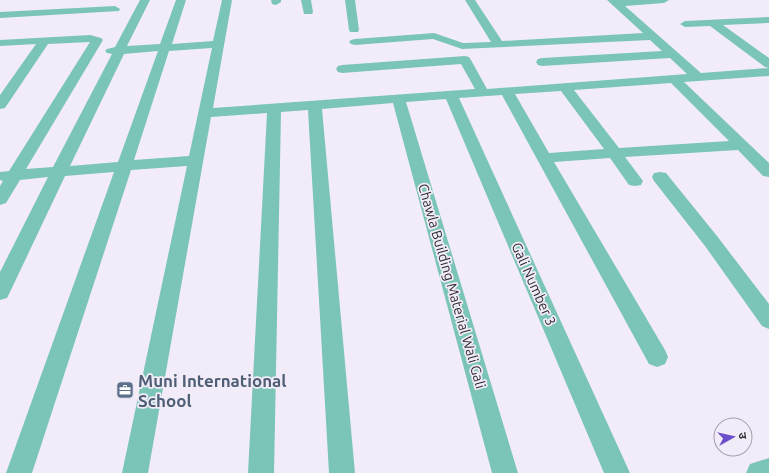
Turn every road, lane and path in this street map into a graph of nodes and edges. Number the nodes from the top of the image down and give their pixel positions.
1 (146, 0) edge
2 (180, 0) edge
3 (227, 0) edge
4 (306, 0) edge
5 (350, 0) edge
6 (470, 0) edge
7 (664, 0) edge
8 (614, 2) edge
9 (115, 9) dead end
10 (308, 12) dead end
11 (0, 15) edge
12 (769, 20) edge
13 (750, 22) junction
14 (685, 24) dead end
15 (714, 24) junction
16 (763, 30) dead end
17 (653, 36) junction
18 (45, 40) junction
19 (4, 43) edge
20 (218, 44) junction
21 (499, 45) junction
22 (164, 48) junction
23 (120, 50) junction
24 (0, 52) edge
25 (90, 52) junction
26 (672, 54) junction
27 (542, 62) dead end
28 (769, 64) edge
29 (342, 69) dead end
30 (769, 72) edge
31 (698, 77) junction
32 (674, 79) junction
33 (565, 87) junction
34 (506, 91) junction
35 (483, 93) junction
36 (451, 95) junction
37 (398, 99) junction
38 (0, 105) edge
39 (315, 106) junction
40 (274, 108) junction
41 (205, 113) junction
42 (740, 145) junction
43 (613, 153) junction
44 (543, 158) junction
45 (196, 160) junction
46 (122, 167) junction
47 (769, 172) edge
48 (58, 173) junction
49 (7, 176) edge
50 (660, 177) dead end
51 (635, 181) dead end
52 (0, 199) edge
53 (0, 292) edge
54 (769, 320) edge
55 (657, 357) dead end
56 (769, 472) edge
57 (19, 473) edge
58 (135, 473) edge
59 (261, 473) edge
60 (342, 473) edge
61 (505, 473) edge
62 (617, 473) edge
63 (759, 473) edge

1 - 23 street
2 - 22 street
3 - 20 street
4 - 10 street
5 - 21 street
6 - 21 street
7 - 8 street
8 - 17 street
9 - 11 street
12 - 13 street
13 - 15 street
13 - 16 street
14 - 15 street
15 - 28 street
17 - 21 street
17 - 26 street
18 - 19 street
18 - 25 street
18 - 38 street
19 - 24 street
20 - 22 street
20 - 41 street
22 - 23 street
22 - 46 street
23 - 25 street
23 - 48 street
25 - 49 street
26 - 27 street
26 - 31 street
29 - 35 street
30 - 31 street
31 - 32 street
32 - 33 street
32 - 42 street
33 - 34 street
33 - 43 street
34 - 35 street
34 - 44 street
35 - 36 street
36 - 37 street
36 - 62 street, Gali Number 3
37 - 39 street
37 - 61 street, Chawla Building Material Wali Gali
39 - 40 street
39 - 60 street
40 - 41 street
40 - 59 street
41 - 45 street
42 - 43 street
42 - 47 street
43 - 44 street
43 - 51 street
44 - 55 street
45 - 46 street
45 - 58 street
46 - 48 street
46 - 57 street
48 - 49 street
48 - 53 street
49 - 52 street
50 - 54 street
56 - 63 street

